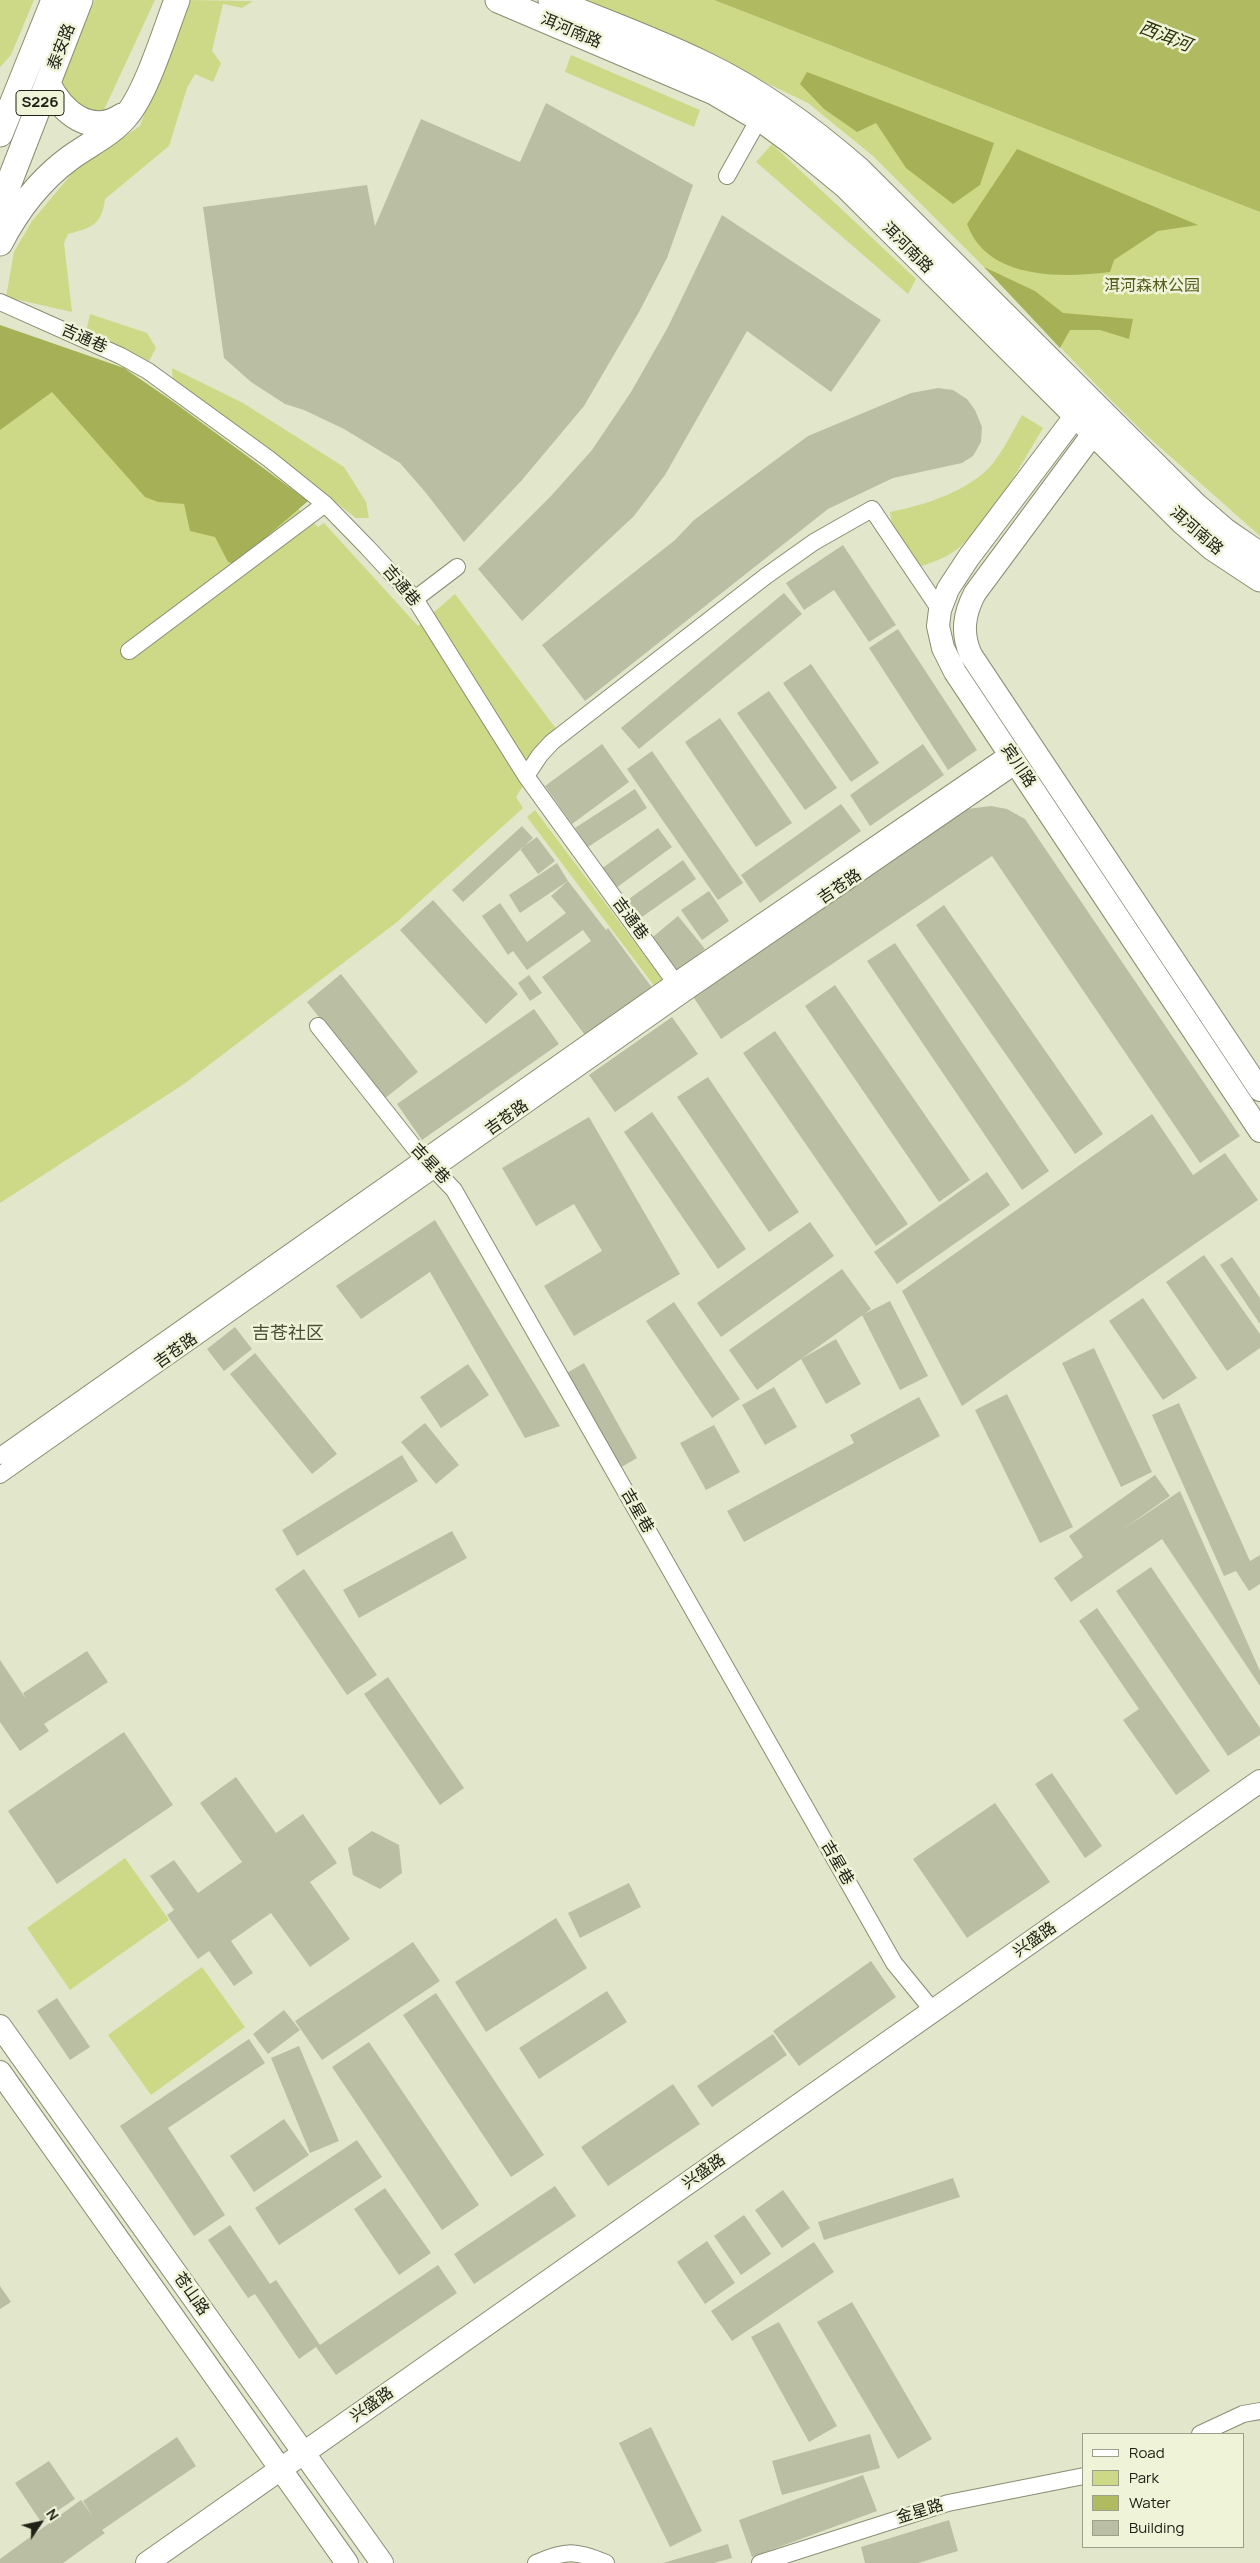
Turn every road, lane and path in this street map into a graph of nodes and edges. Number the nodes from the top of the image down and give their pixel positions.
1 (54, 0) edge
2 (80, 0) edge
3 (177, 0) edge
4 (498, 0) edge
5 (551, 0) edge
6 (24, 71) junction
7 (0, 82) edge
8 (48, 84) junction
9 (132, 108) junction
10 (759, 119) junction
11 (0, 134) edge
12 (727, 176) dead end
13 (0, 206) edge
14 (0, 242) edge
15 (0, 302) edge
16 (1082, 408) junction
17 (1100, 425) junction
18 (325, 504) junction
19 (1260, 555) edge
20 (457, 566) dead end
21 (1260, 579) edge
22 (415, 599) junction
23 (940, 610) junction
24 (129, 651) dead end
25 (1013, 759) junction
26 (526, 776) junction
27 (679, 988) junction
28 (318, 1026) dead end
29 (1260, 1090) edge
30 (1260, 1131) edge
31 (429, 1163) junction
32 (0, 1456) edge
33 (0, 1475) edge
34 (1260, 1781) edge
35 (934, 2012) junction
36 (0, 2026) edge
37 (0, 2072) edge
38 (1260, 2411) edge
39 (1202, 2433) edge
40 (304, 2453) junction
41 (282, 2470) junction
42 (1082, 2476) edge
43 (147, 2563) edge
44 (347, 2563) edge
45 (382, 2563) edge
46 (536, 2563) edge
47 (606, 2563) edge
48 (760, 2563) edge

1 - 6 main road, 泰安路 / S226
2 - 8 main road, 泰安路 / S226
3 - 9 main road
4 - 10 main road, 洱河南路
5 - 16 main road, 洱河南路
6 - 7 main road
6 - 11 main road, 泰安路 / S226
8 - 9 main road
8 - 13 main road, 泰安路 / S226
9 - 14 main road
10 - 12 street
10 - 16 main road, 洱河南路
15 - 18 street, 吉通巷
16 - 17 main road, 洱河南路
16 - 23 main road, 宾川路
17 - 19 main road, 洱河南路
17 - 21 main road, 洱河南路
17 - 29 main road, 宾川路
18 - 22 street, 吉通巷
18 - 24 street
20 - 22 street
22 - 26 street, 吉通巷
23 - 25 main road, 宾川路
23 - 26 street
25 - 27 street, 吉苍路
25 - 30 main road, 宾川路
26 - 27 street, 吉通巷
27 - 31 street, 吉苍路
28 - 31 street, 吉星巷
31 - 32 street, 吉苍路
31 - 33 street, 吉苍路
31 - 35 street, 吉星巷
34 - 35 main road, 兴盛路
35 - 40 main road, 兴盛路
36 - 40 main road, 苍山路
37 - 41 main road, 苍山路
38 - 39 street
40 - 41 main road, 兴盛路
40 - 45 main road, 苍山路
41 - 43 main road, 兴盛路
41 - 44 main road, 苍山路
42 - 48 street, 金星路
46 - 47 street

